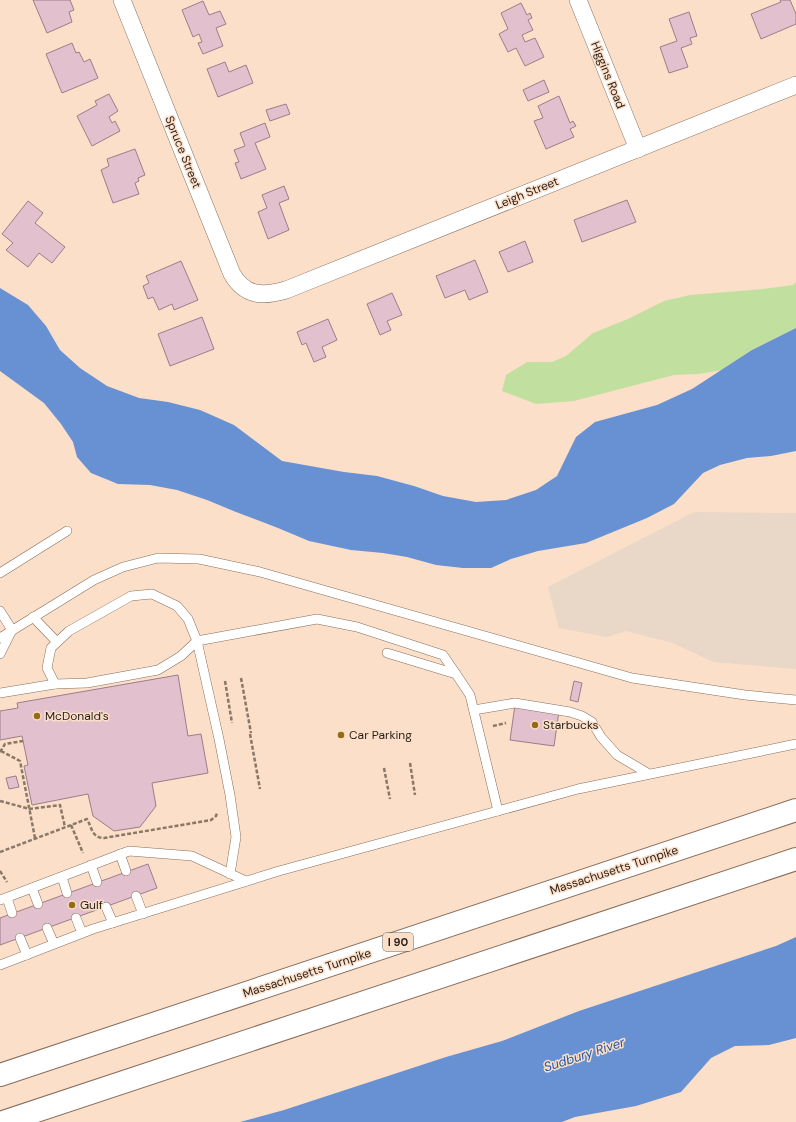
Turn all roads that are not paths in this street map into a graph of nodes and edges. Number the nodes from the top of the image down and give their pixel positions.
1 (122, 0) edge
2 (578, 0) edge
3 (796, 85) edge
4 (638, 149) junction
5 (255, 293) joint
6 (67, 531) dead end
7 (0, 573) edge
8 (0, 611) edge
9 (33, 617) junction
10 (12, 630) junction
11 (0, 638) edge
12 (197, 641) junction
13 (57, 642) junction
14 (387, 653) dead end
15 (0, 654) edge
16 (456, 674) junction
17 (55, 684) junction
18 (0, 693) edge
19 (796, 700) edge
20 (474, 710) junction
21 (796, 744) edge
22 (649, 774) junction
23 (796, 810) edge
24 (498, 811) junction
25 (120, 854) junction
26 (796, 859) edge
27 (90, 866) junction
28 (126, 871) dead end
29 (230, 874) junction
30 (62, 877) junction
31 (246, 881) junction
32 (97, 882) dead end
33 (32, 888) junction
34 (67, 893) dead end
35 (136, 896) dead end
36 (3, 899) edge
37 (38, 904) dead end
38 (106, 907) dead end
39 (12, 913) dead end
40 (143, 914) junction
41 (76, 918) dead end
42 (113, 923) junction
43 (47, 928) dead end
44 (82, 933) junction
45 (20, 938) dead end
46 (54, 944) junction
47 (27, 954) junction
48 (0, 965) edge
49 (0, 1075) edge
50 (3, 1122) edge

1 - 5 street, Spruce Street
2 - 4 street, Higgins Road
3 - 4 street, Leigh Street
4 - 5 street, Leigh Street
6 - 7 lane
8 - 10 lane
9 - 10 lane
9 - 13 lane
9 - 19 lane
10 - 11 lane
10 - 15 lane
12 - 13 lane
12 - 16 lane
12 - 17 lane
12 - 29 lane
13 - 17 lane
14 - 16 lane
16 - 20 lane
17 - 18 lane
20 - 22 lane
20 - 24 lane
21 - 22 lane
22 - 24 lane
23 - 49 highway, Massachusetts Turnpike / I 90
24 - 31 lane
25 - 27 lane
25 - 28 lane
25 - 29 lane
26 - 50 highway
27 - 30 lane
27 - 32 lane
29 - 31 lane
30 - 33 lane
30 - 34 lane
31 - 40 lane
33 - 36 lane
33 - 37 lane
35 - 40 lane
36 - 39 lane
38 - 42 lane
40 - 42 lane
41 - 44 lane
42 - 44 lane
43 - 46 lane
44 - 46 lane
45 - 47 lane
46 - 47 lane
47 - 48 lane

